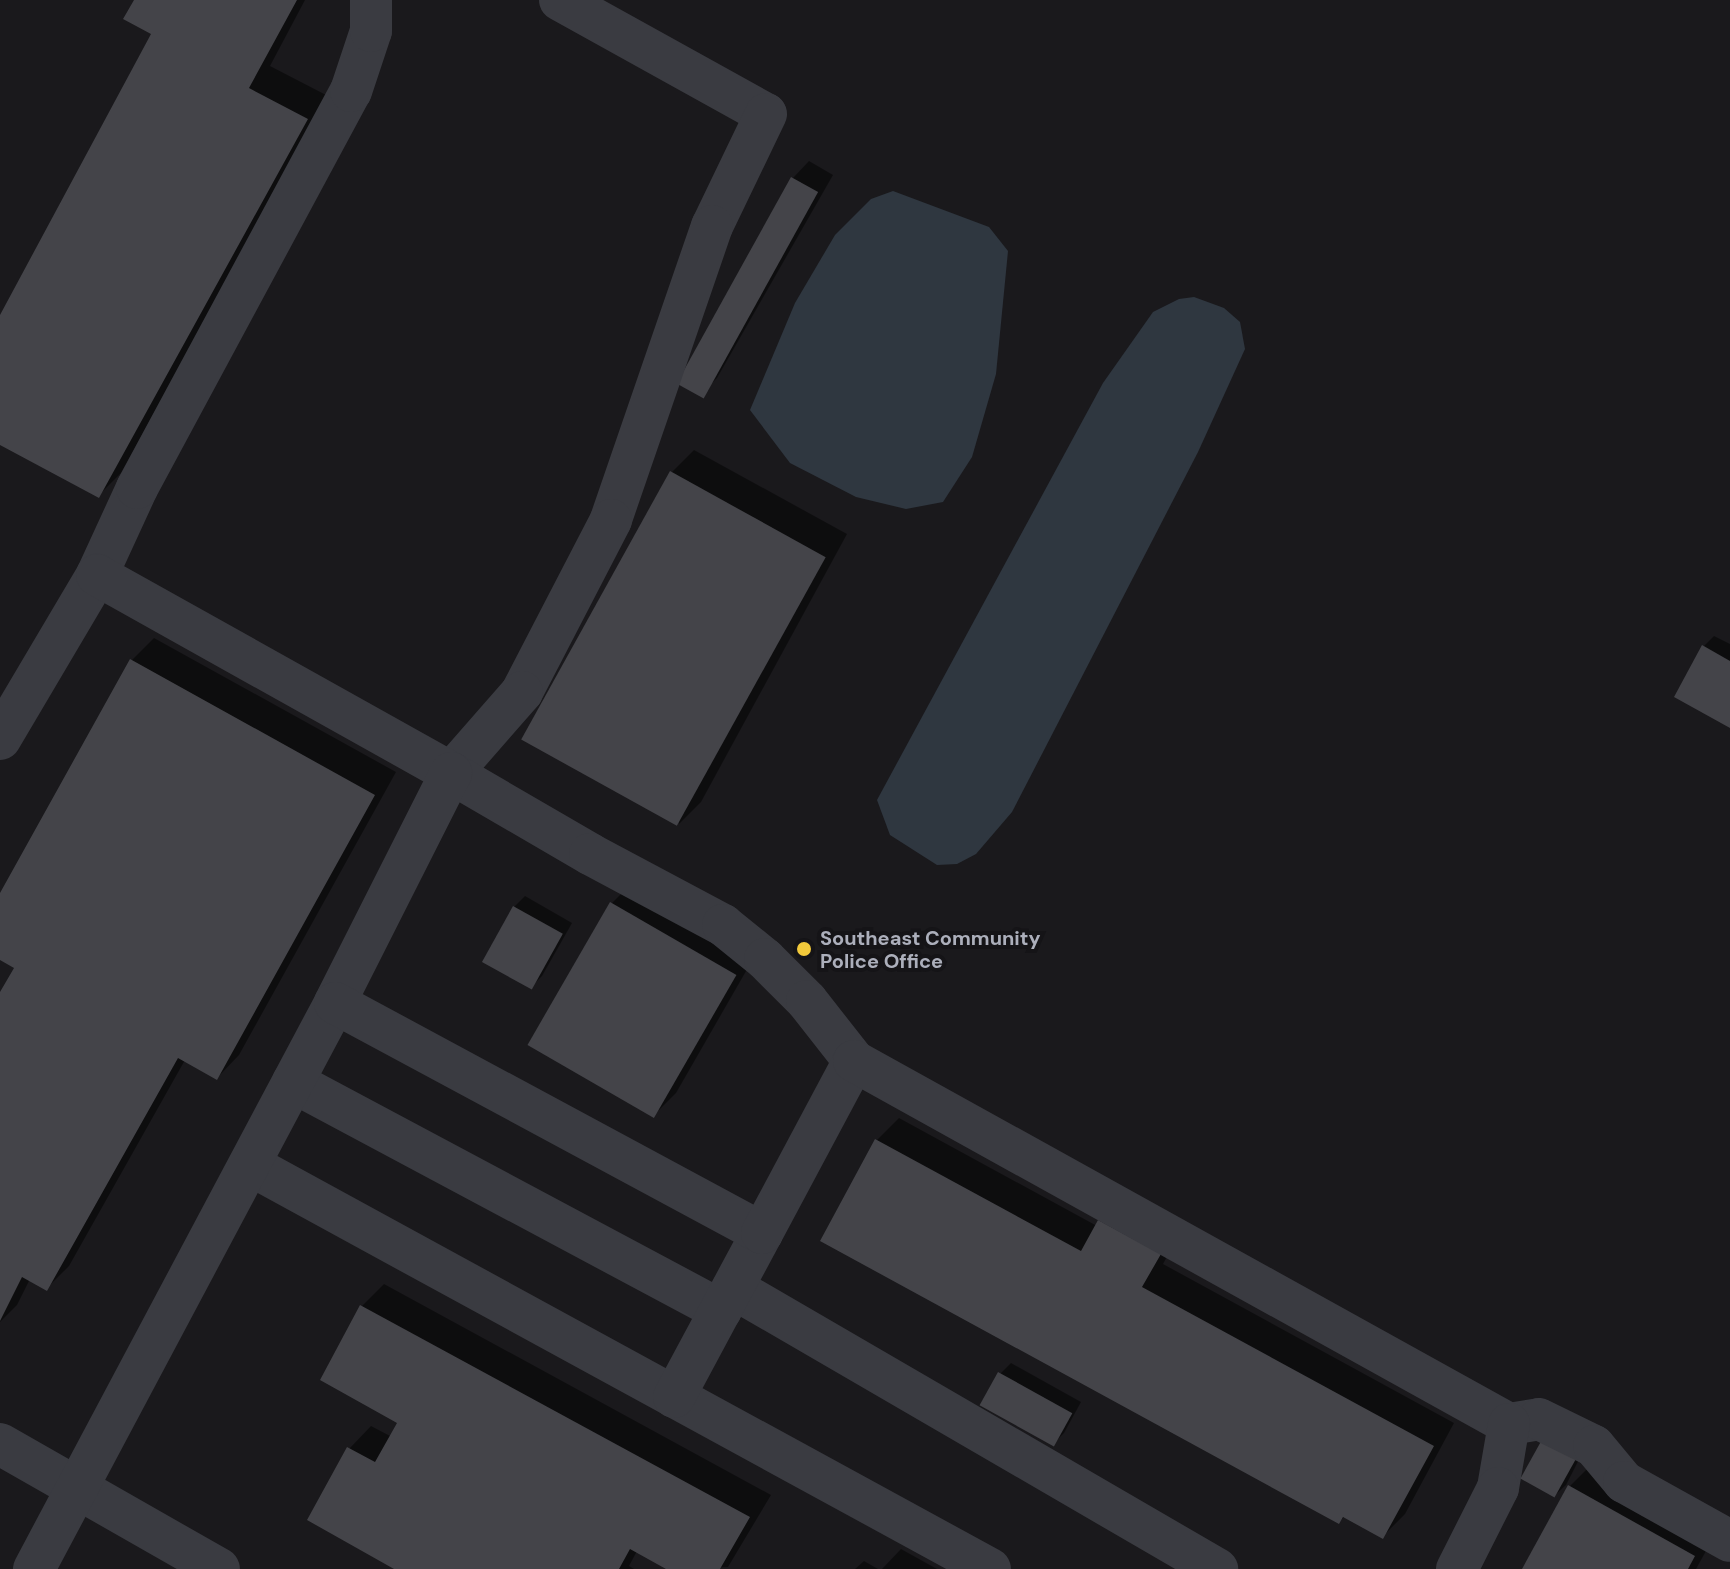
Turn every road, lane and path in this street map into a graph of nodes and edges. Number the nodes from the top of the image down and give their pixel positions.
1 (371, 0) edge
2 (560, 0) edge
3 (97, 575) junction
4 (0, 739) edge
5 (451, 773) junction
6 (335, 1003) junction
7 (854, 1061) junction
8 (293, 1082) junction
9 (250, 1165) junction
10 (762, 1233) junction
11 (727, 1299) junction
12 (674, 1397) junction
13 (1509, 1424) junction
14 (0, 1444) edge
15 (78, 1489) junction
16 (1730, 1541) edge
17 (34, 1569) edge
18 (219, 1569) edge
19 (990, 1569) edge
20 (1217, 1569) edge
21 (1457, 1569) edge

1 - 3 lane
2 - 5 lane
3 - 4 lane
3 - 5 lane
5 - 6 lane
5 - 7 lane
6 - 8 lane
6 - 10 lane
7 - 10 lane
7 - 13 lane
8 - 9 lane
8 - 11 lane
9 - 12 lane
9 - 15 lane
10 - 11 lane
11 - 12 lane
11 - 20 lane
12 - 19 lane
13 - 16 lane
13 - 21 lane
14 - 15 lane
15 - 17 lane
15 - 18 lane

